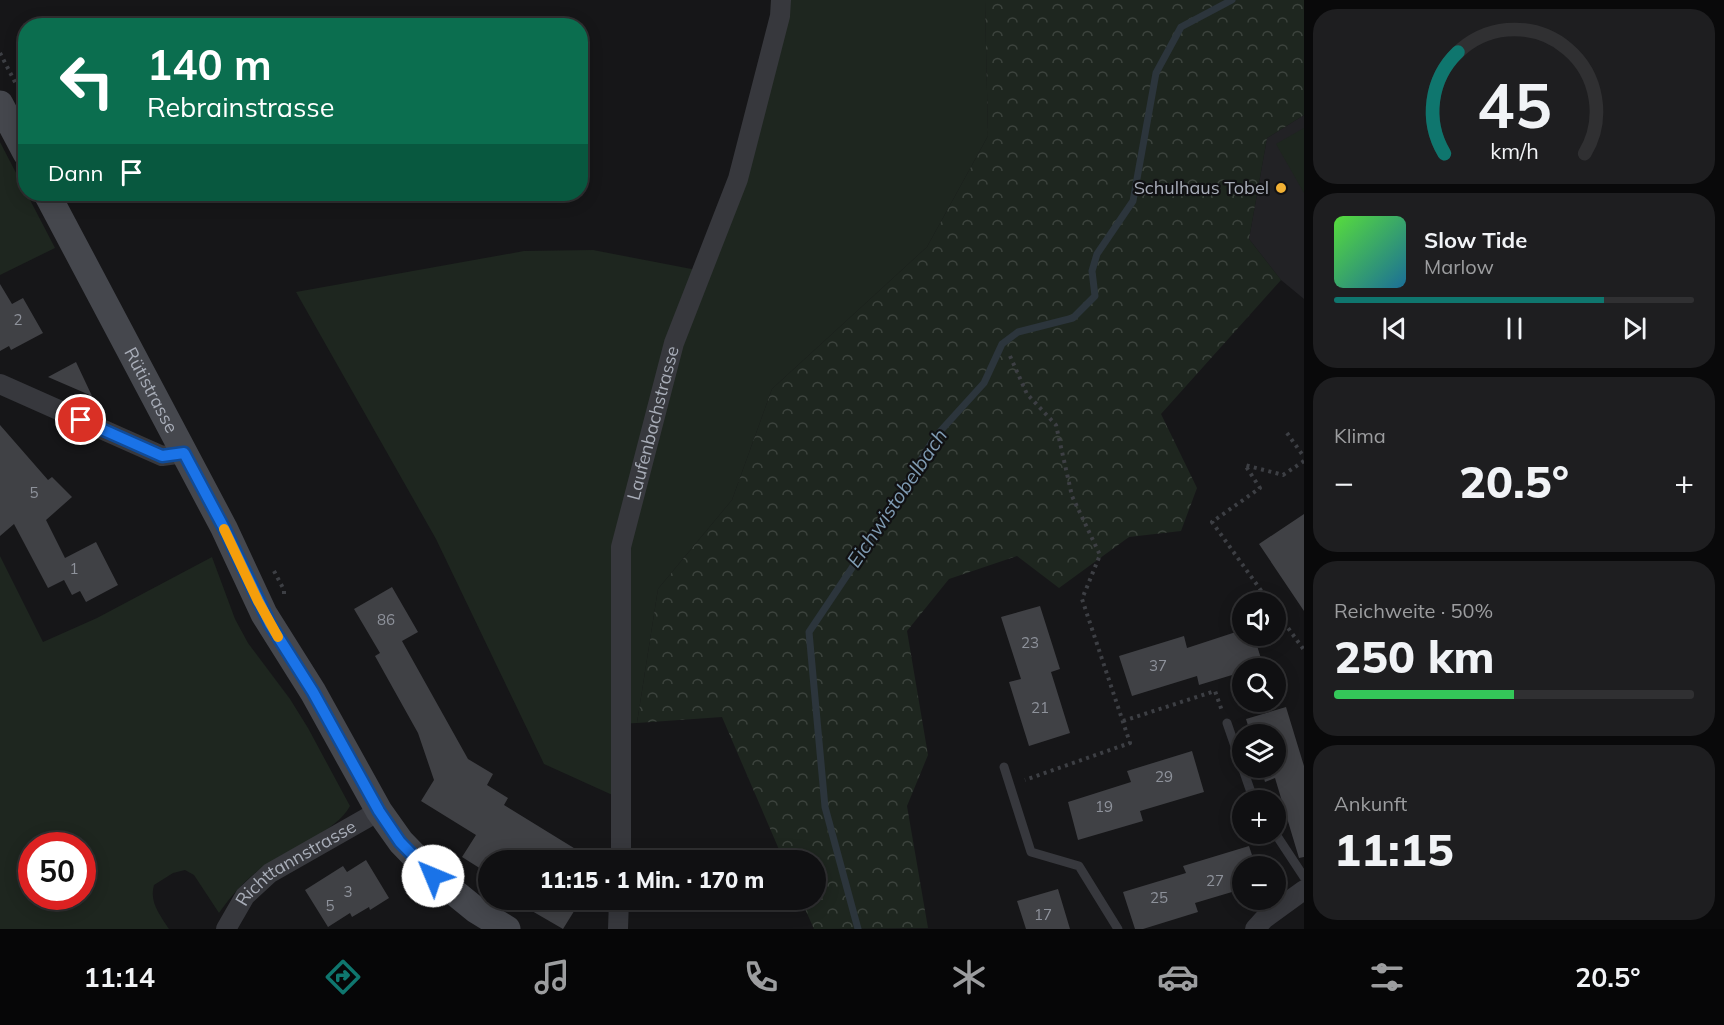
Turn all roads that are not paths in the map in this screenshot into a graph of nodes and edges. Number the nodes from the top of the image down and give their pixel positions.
1 (781, 0) edge
2 (10, 98) edge
3 (18, 126) edge
4 (51, 201) edge
5 (0, 384) edge
6 (184, 453) junction
7 (1227, 723) road end
8 (1004, 767) dead end
9 (1250, 790) edge
10 (379, 811) junction
11 (1282, 844) edge
12 (621, 850) edge
13 (1304, 877) edge
14 (1304, 890) edge
15 (619, 910) edge
16 (226, 929) edge
17 (507, 929) edge
18 (618, 929) edge
19 (1118, 929) edge
20 (1255, 929) edge

1 - 12 street, Laufenbachstrasse
2 - 3 main road
4 - 6 main road, Rütistrasse
5 - 6 street
6 - 10 main road, Rütistrasse
7 - 9 lane
8 - 19 lane
10 - 16 street, Richttannstrasse
10 - 17 main road, Rütistrasse
11 - 13 lane
14 - 20 street
15 - 18 street

